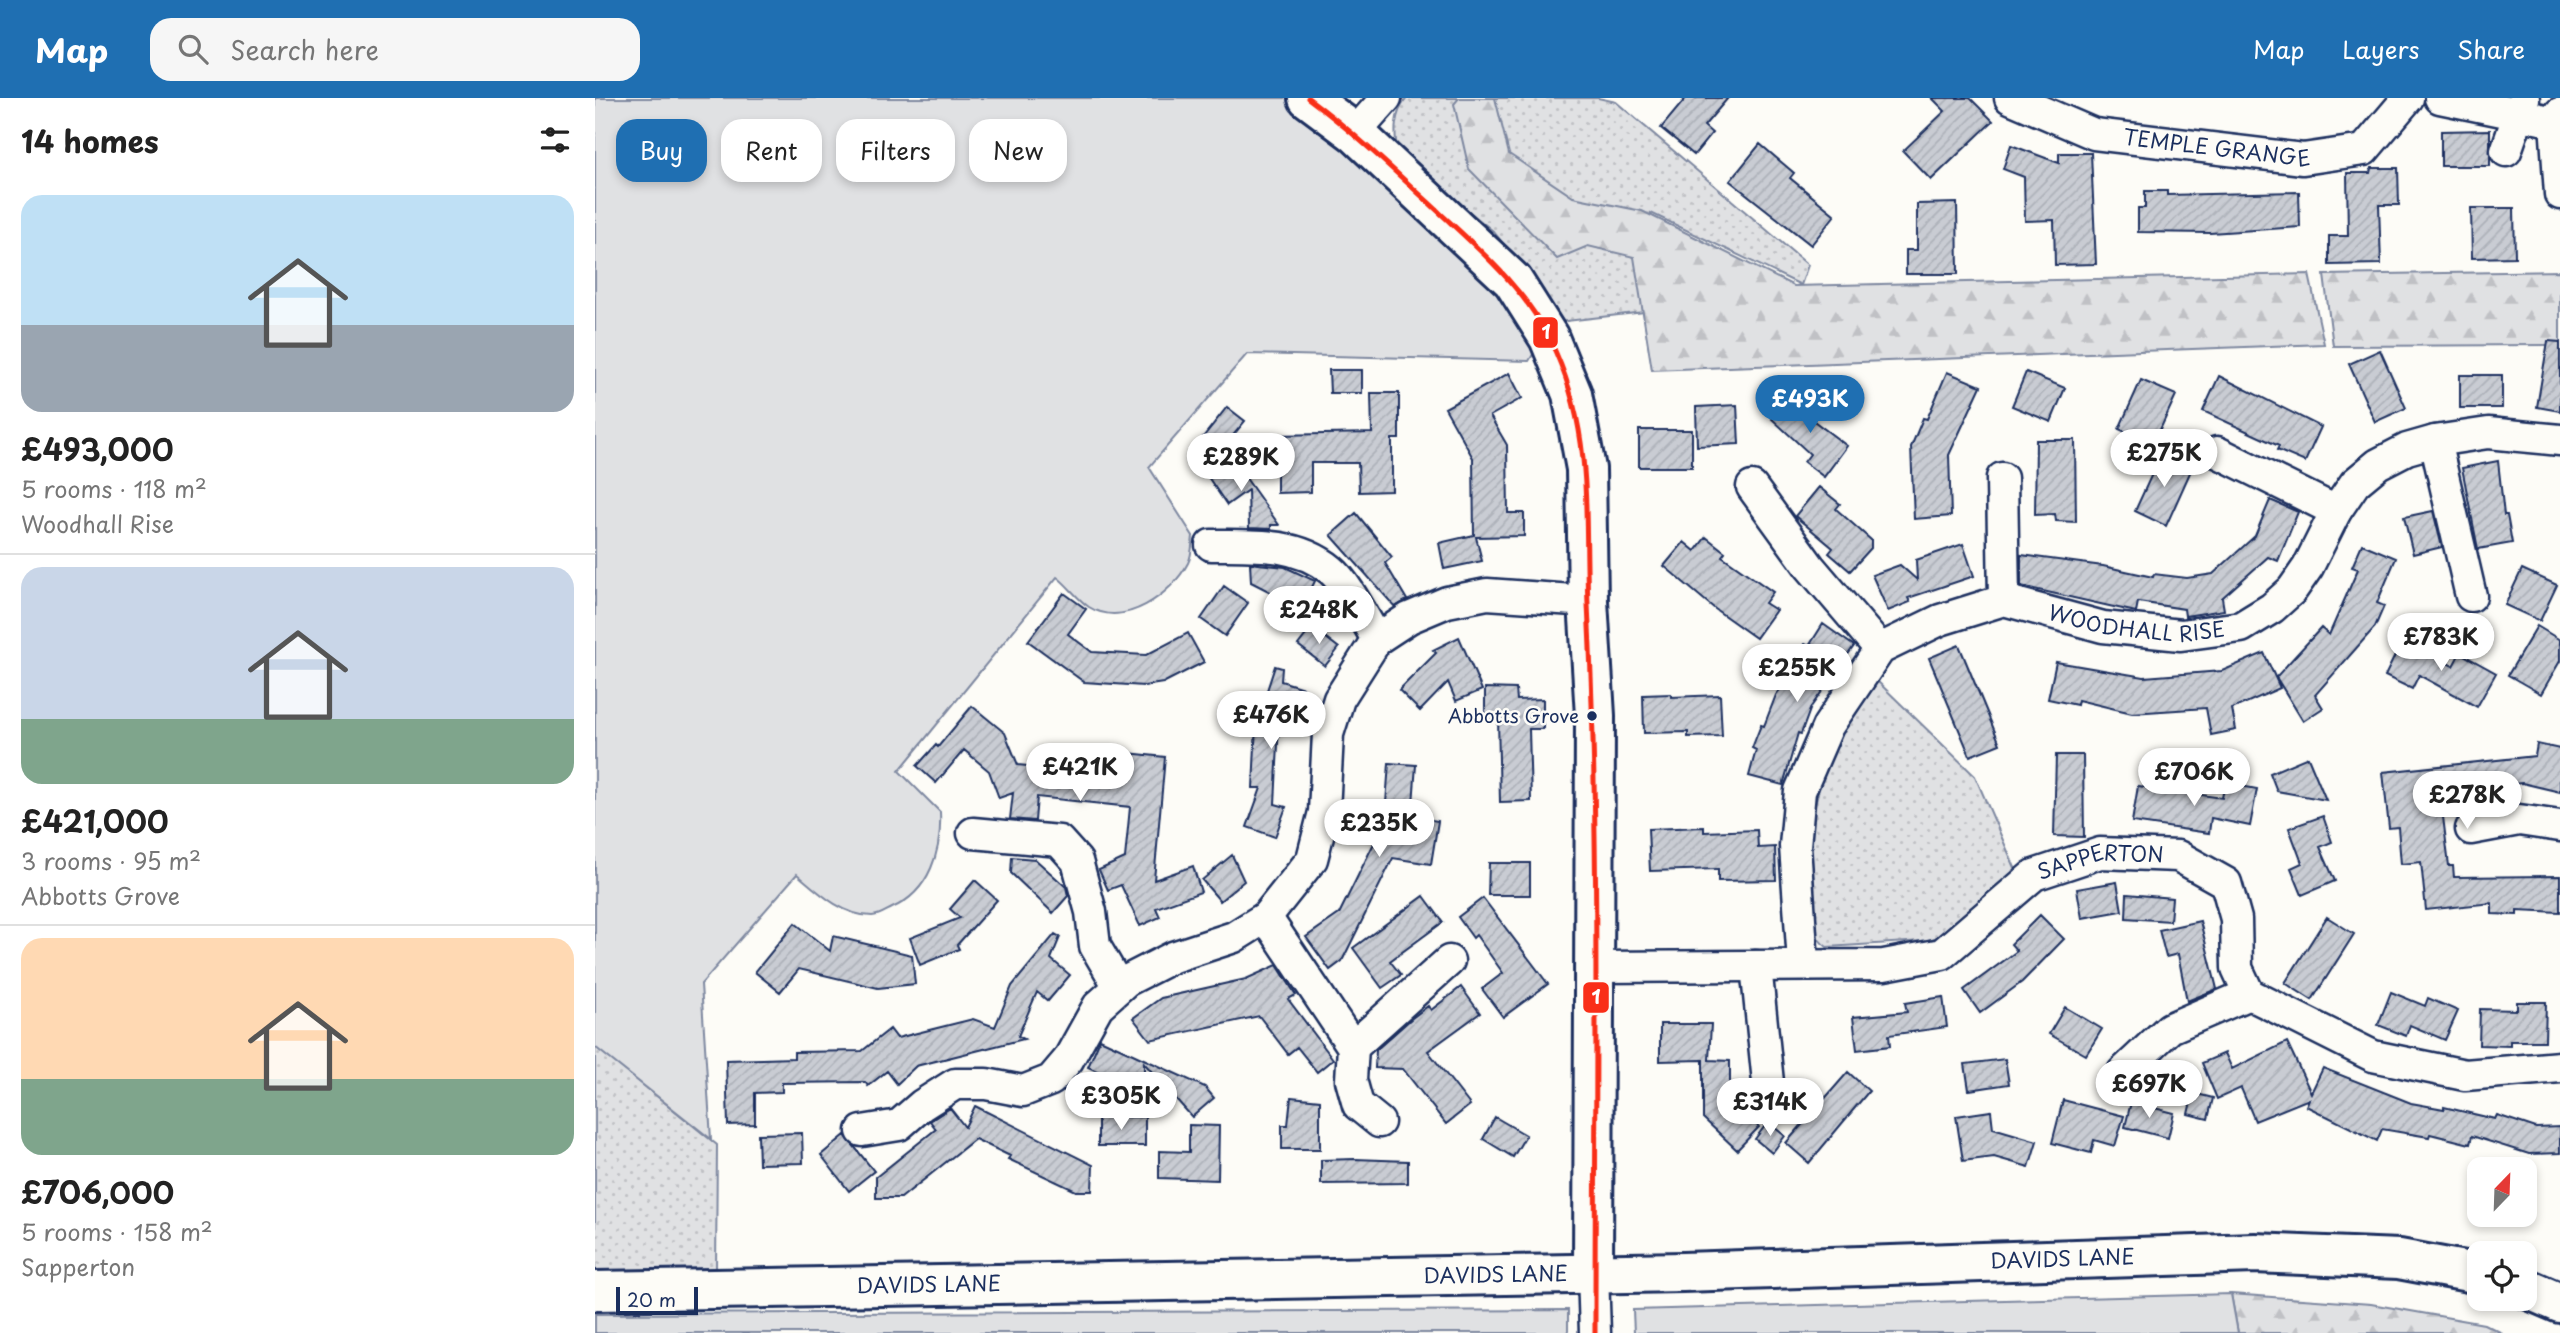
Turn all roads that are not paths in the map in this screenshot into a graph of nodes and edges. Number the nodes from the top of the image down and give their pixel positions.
1 (1308, 98) edge
2 (1386, 98) edge
3 (2010, 98) edge
4 (2408, 98) edge
5 (2440, 98) edge
6 (2521, 107) edge
7 (2557, 117) edge
8 (1355, 133) junction
9 (2506, 151) dead end
10 (2560, 194) edge
11 (2560, 440) edge
12 (2435, 441) junction
13 (2217, 452) dead end
14 (2002, 478) dead end
15 (1752, 487) dead end
16 (2336, 511) junction
17 (1211, 545) dead end
18 (2471, 596) dead end
19 (2004, 600) junction
20 (1588, 601) junction
21 (1377, 639) junction
22 (1880, 649) junction
23 (2560, 826) edge
24 (2471, 829) dead end
25 (972, 833) dead end
26 (1266, 917) junction
27 (1448, 961) dead end
28 (1803, 963) junction
29 (1756, 966) junction
30 (1597, 967) junction
31 (1119, 987) junction
32 (2249, 995) junction
33 (1353, 1047) junction
34 (2560, 1067) edge
35 (2123, 1072) dead end
36 (1769, 1092) dead end
37 (1379, 1122) dead end
38 (862, 1131) dead end
39 (2467, 1271) edge
40 (1593, 1272) junction
41 (595, 1291) edge
42 (2537, 1293) edge
43 (2560, 1303) edge
44 (1595, 1333) edge

1 - 8 street
2 - 8 street
3 - 4 street, TEMPLE GRANGE
5 - 6 street
6 - 7 street
6 - 9 street
7 - 10 street
8 - 20 street
11 - 12 street, WOODHALL RISE
12 - 16 street, WOODHALL RISE
12 - 18 street
13 - 16 street
14 - 19 street
15 - 22 street
16 - 19 street, WOODHALL RISE
17 - 21 street
19 - 22 street
20 - 21 street
20 - 30 street
21 - 26 street
22 - 28 street
23 - 24 street
25 - 31 street
26 - 31 street
26 - 33 street
27 - 33 street
28 - 29 street, SAPPERTON
28 - 32 street, SAPPERTON
29 - 30 street, SAPPERTON
29 - 36 street
30 - 40 street
31 - 38 street
32 - 34 street
32 - 35 street
33 - 37 street
39 - 40 street, DAVIDS LANE
40 - 41 street, DAVIDS LANE
40 - 44 street
42 - 43 street

